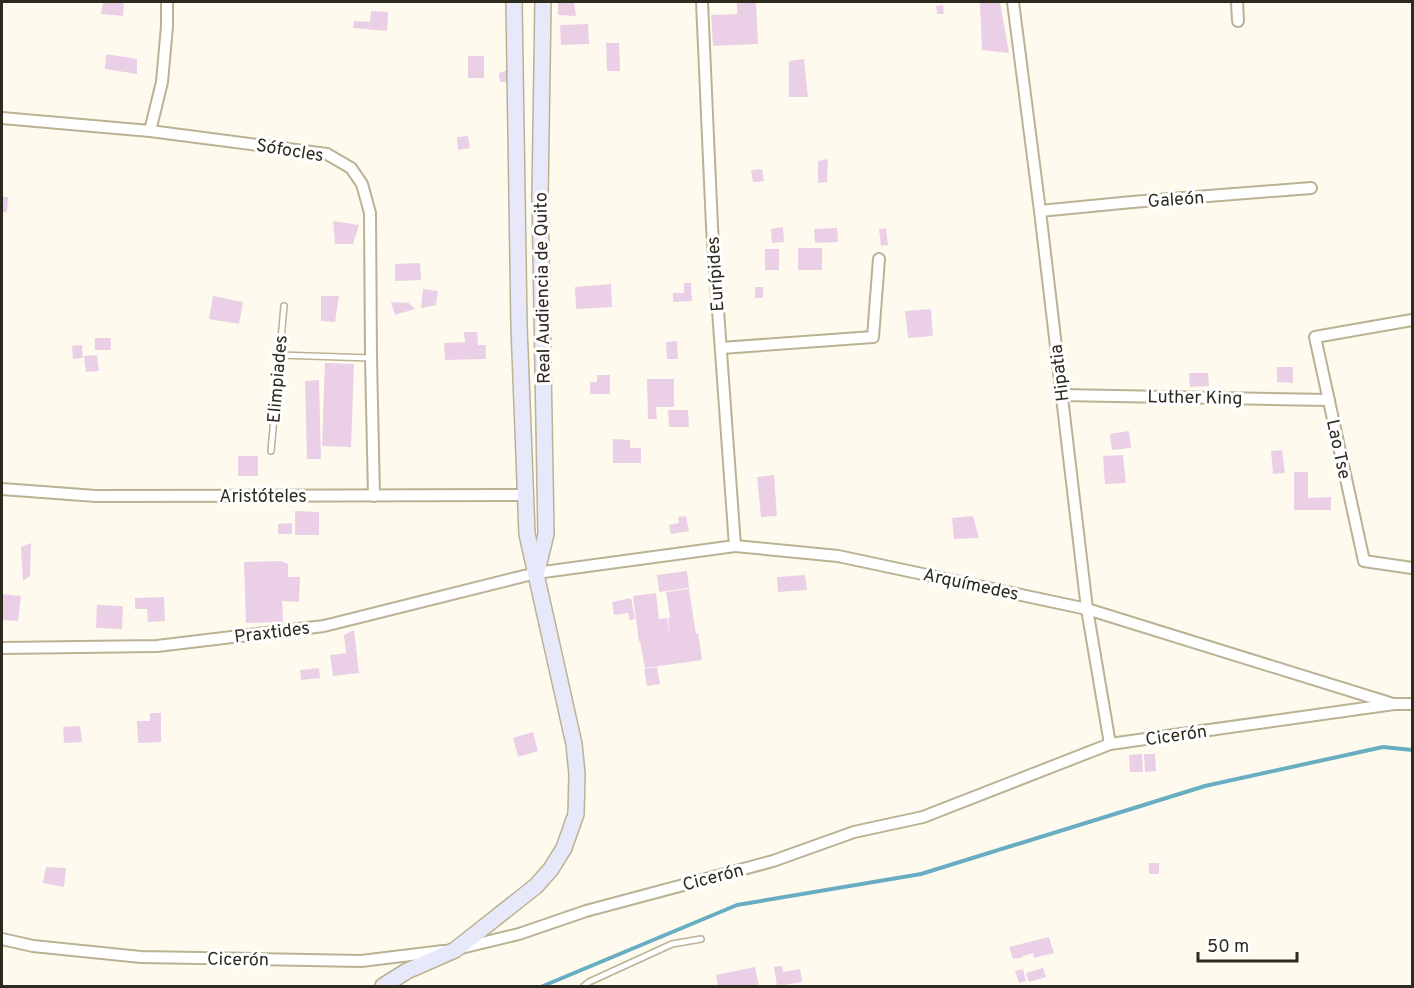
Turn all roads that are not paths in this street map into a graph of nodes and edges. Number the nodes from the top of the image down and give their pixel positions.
1 (167, 2) edge
2 (514, 2) edge
3 (543, 2) edge
4 (702, 2) edge
5 (1013, 2) edge
6 (1237, 2) edge
7 (1238, 21) dead end
8 (2, 118) edge
9 (150, 131) junction
10 (1311, 188) dead end
11 (1040, 211) junction
12 (879, 260) dead end
13 (284, 306) dead end
14 (1413, 320) edge
15 (721, 348) junction
16 (279, 355) junction
17 (370, 358) junction
18 (1062, 395) junction
19 (1329, 400) junction
20 (271, 451) dead end
21 (2, 489) edge
22 (525, 495) junction
23 (374, 496) junction
24 (735, 546) junction
25 (1413, 568) edge
26 (536, 573) junction
27 (1087, 609) junction
28 (2, 648) edge
29 (1394, 704) junction
30 (1413, 704) edge
31 (1110, 744) junction
32 (2, 939) edge
33 (701, 939) dead end
34 (455, 950) junction
35 (383, 987) edge
36 (584, 987) edge

1 - 9 street
2 - 22 main road, Real Audiencia de Quito
3 - 26 main road, Real Audiencia de Quito
4 - 15 street, Eurípides
5 - 11 street, Hipatia
6 - 7 street
8 - 9 street, Sófocles
9 - 17 street, Sófocles
10 - 11 street, Galeón
11 - 18 street, Hipatia
12 - 15 street
13 - 16 lane, Elimpiades
14 - 19 street, Lao Tse
15 - 24 street, Eurípides
16 - 17 lane
16 - 20 lane, Elimpiades
17 - 23 street, Sófocles
18 - 19 street, Luther King
18 - 27 street, Hipatia
19 - 25 street, Lao Tse
21 - 23 street, Aristóteles
22 - 23 street, Aristóteles
22 - 26 main road, Real Audiencia de Quito
24 - 26 street, Arquímedes
24 - 27 street, Arquímedes
26 - 28 street, Praxtides
26 - 34 main road, Real Audiencia de Quito
27 - 29 street, Arquímedes
27 - 31 street, Hipatia
29 - 30 street, Cicerón
29 - 31 street, Cicerón
31 - 34 street, Cicerón
32 - 34 street, Cicerón
33 - 36 lane
34 - 35 main road, Real Audiencia de Quito

